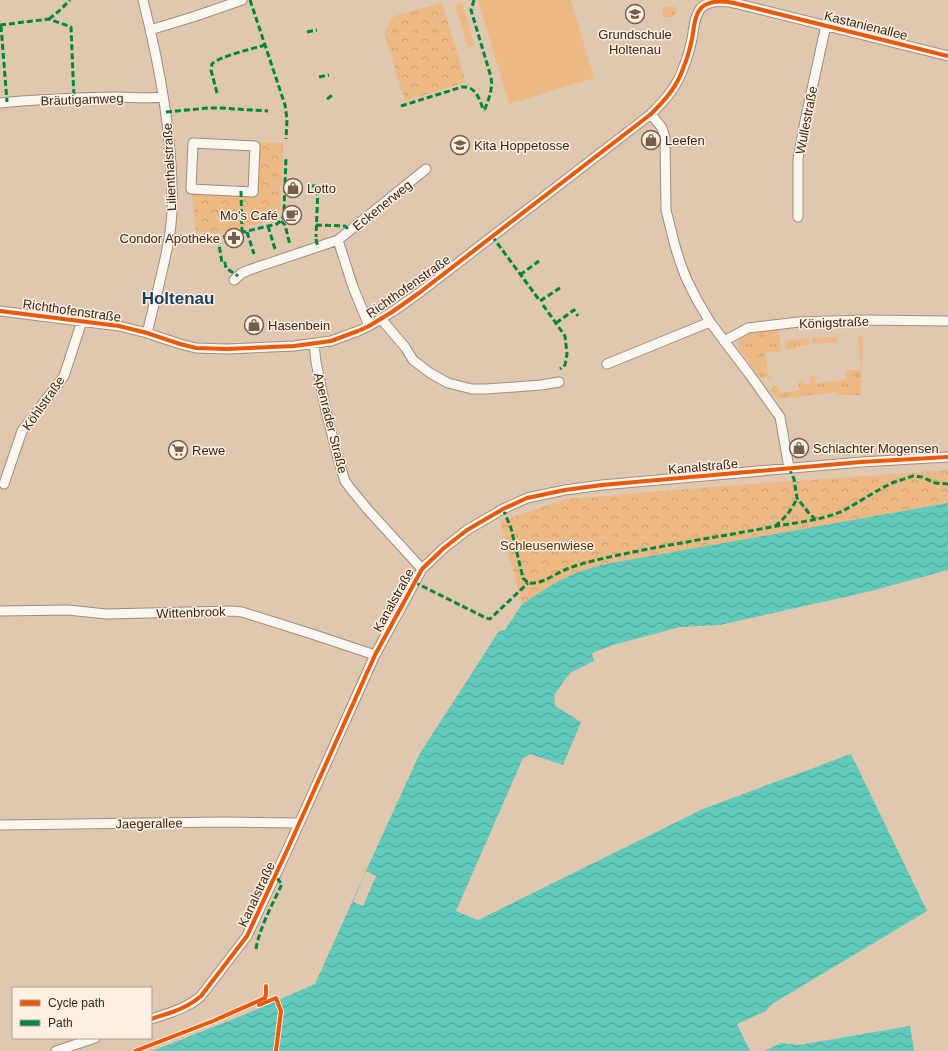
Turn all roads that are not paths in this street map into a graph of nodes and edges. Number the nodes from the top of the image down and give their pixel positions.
1 (143, 0) edge
2 (242, 0) edge
3 (710, 1) edge
4 (826, 25) junction
5 (150, 30) junction
6 (948, 56) edge
7 (163, 97) junction
8 (0, 103) edge
9 (651, 114) junction
10 (255, 146) joint
11 (426, 169) dead end
12 (798, 217) dead end
13 (338, 240) junction
14 (234, 280) dead end
15 (0, 311) edge
16 (381, 319) junction
17 (82, 321) junction
18 (948, 321) edge
19 (710, 322) junction
20 (369, 326) junction
21 (147, 333) junction
22 (724, 341) junction
23 (314, 344) junction
24 (606, 364) dead end
25 (559, 382) dead end
26 (948, 457) edge
27 (789, 468) junction
28 (4, 484) dead end
29 (422, 569) junction
30 (0, 611) edge
31 (375, 655) junction
32 (299, 823) junction
33 (0, 824) edge
34 (152, 1019) edge
35 (92, 1039) edge
36 (56, 1051) edge

1 - 5 street, Lilienthalstraße
2 - 5 street
3 - 4 street, Kastanienallee
3 - 9 street, Richthofenstraße
4 - 6 street, Kastanienallee
4 - 12 street, Wullestraße
5 - 7 street, Lilienthalstraße
7 - 8 street, Bräutigamweg
7 - 21 street, Lilienthalstraße
9 - 16 street, Richthofenstraße
9 - 19 street
10 - 10 street
11 - 13 street, Eckenerweg
13 - 14 street, Eckenerweg
13 - 20 street
15 - 17 street, Richthofenstraße
16 - 20 street, Richthofenstraße
16 - 25 street
17 - 21 street, Richthofenstraße
17 - 28 street, Köhlstraße
18 - 22 street, Königstraße
19 - 22 street
19 - 24 street
20 - 23 street, Richthofenstraße
21 - 23 street, Richthofenstraße
22 - 27 street
23 - 29 street, Apenrader Straße
26 - 27 street, Kanalstraße
27 - 29 street, Kanalstraße
29 - 31 street, Kanalstraße
30 - 31 street, Wittenbrook
31 - 32 street, Kanalstraße
32 - 33 street, Jaegerallee
32 - 34 street, Kanalstraße
35 - 36 street

